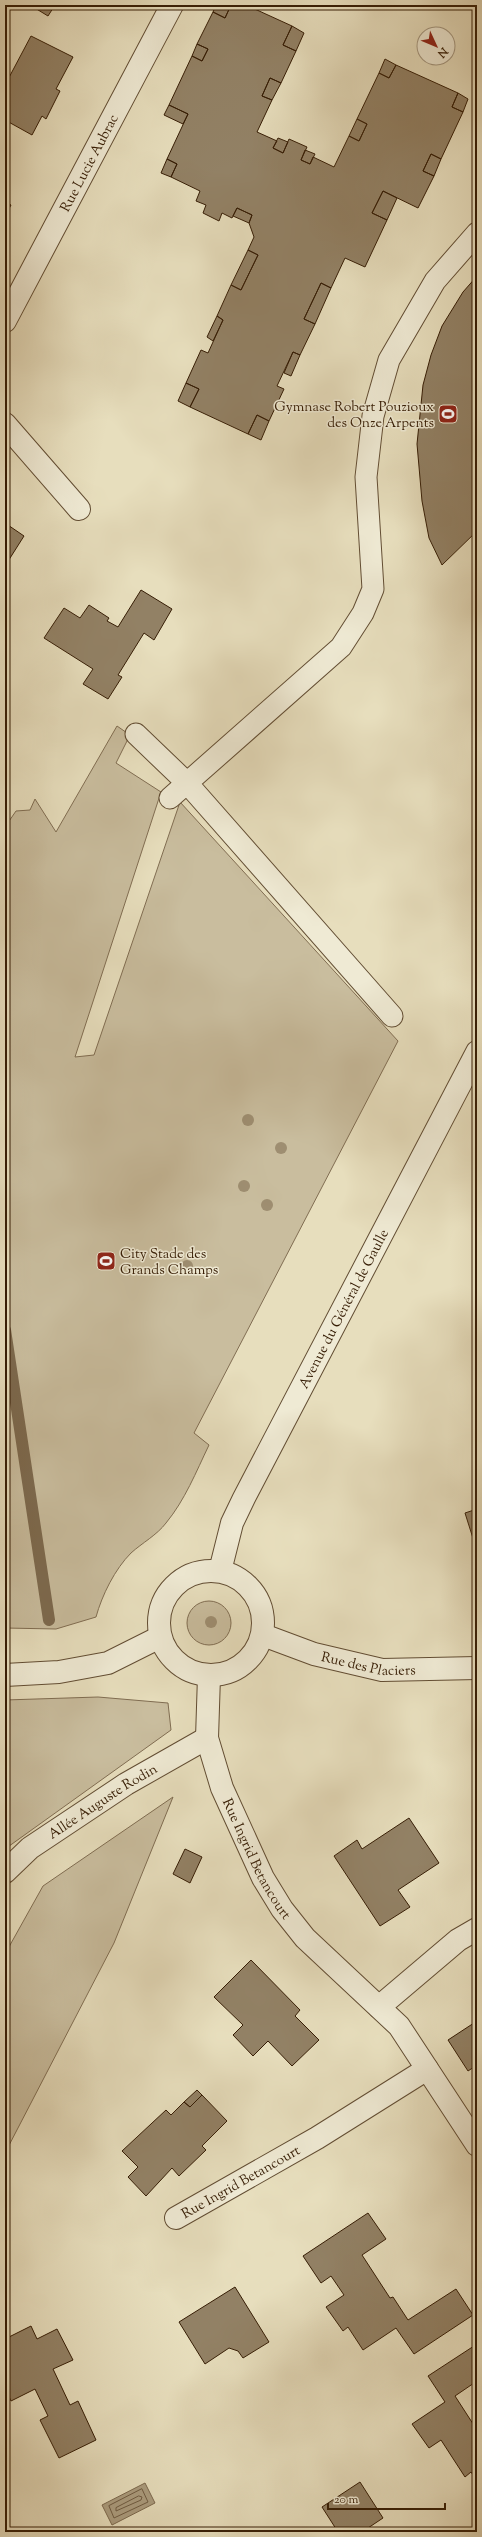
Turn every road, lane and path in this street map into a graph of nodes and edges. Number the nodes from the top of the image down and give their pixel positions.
1 (172, 5) edge
2 (477, 233) edge
3 (5, 322) edge
4 (5, 424) edge
5 (79, 509) dead end
6 (136, 734) dead end
7 (187, 783) junction
8 (170, 798) dead end
9 (392, 1016) dead end
10 (477, 1052) edge
11 (220, 1570) junction
12 (263, 1636) junction
13 (160, 1637) junction
14 (477, 1668) edge
15 (5, 1675) edge
16 (209, 1676) junction
17 (206, 1738) junction
18 (5, 1872) edge
19 (477, 1929) edge
20 (379, 2006) junction
21 (427, 2069) junction
22 (477, 2145) edge
23 (176, 2218) dead end

1 - 3 street, Rue Lucie Aubrac
2 - 7 lane
4 - 5 street
6 - 7 lane
7 - 8 lane
7 - 9 lane
10 - 11 street, Avenue du Général de Gaulle
11 - 12 street
11 - 13 street
12 - 14 street, Rue des Placiers
12 - 16 street
13 - 15 street
13 - 16 street
16 - 17 street, Rue Ingrid Betancourt
17 - 18 street, Allée Auguste Rodin
17 - 20 street, Rue Ingrid Betancourt
19 - 20 street
20 - 21 street, Rue Ingrid Betancourt
21 - 22 street, Rue Ingrid Betancourt
21 - 23 street, Rue Ingrid Betancourt

